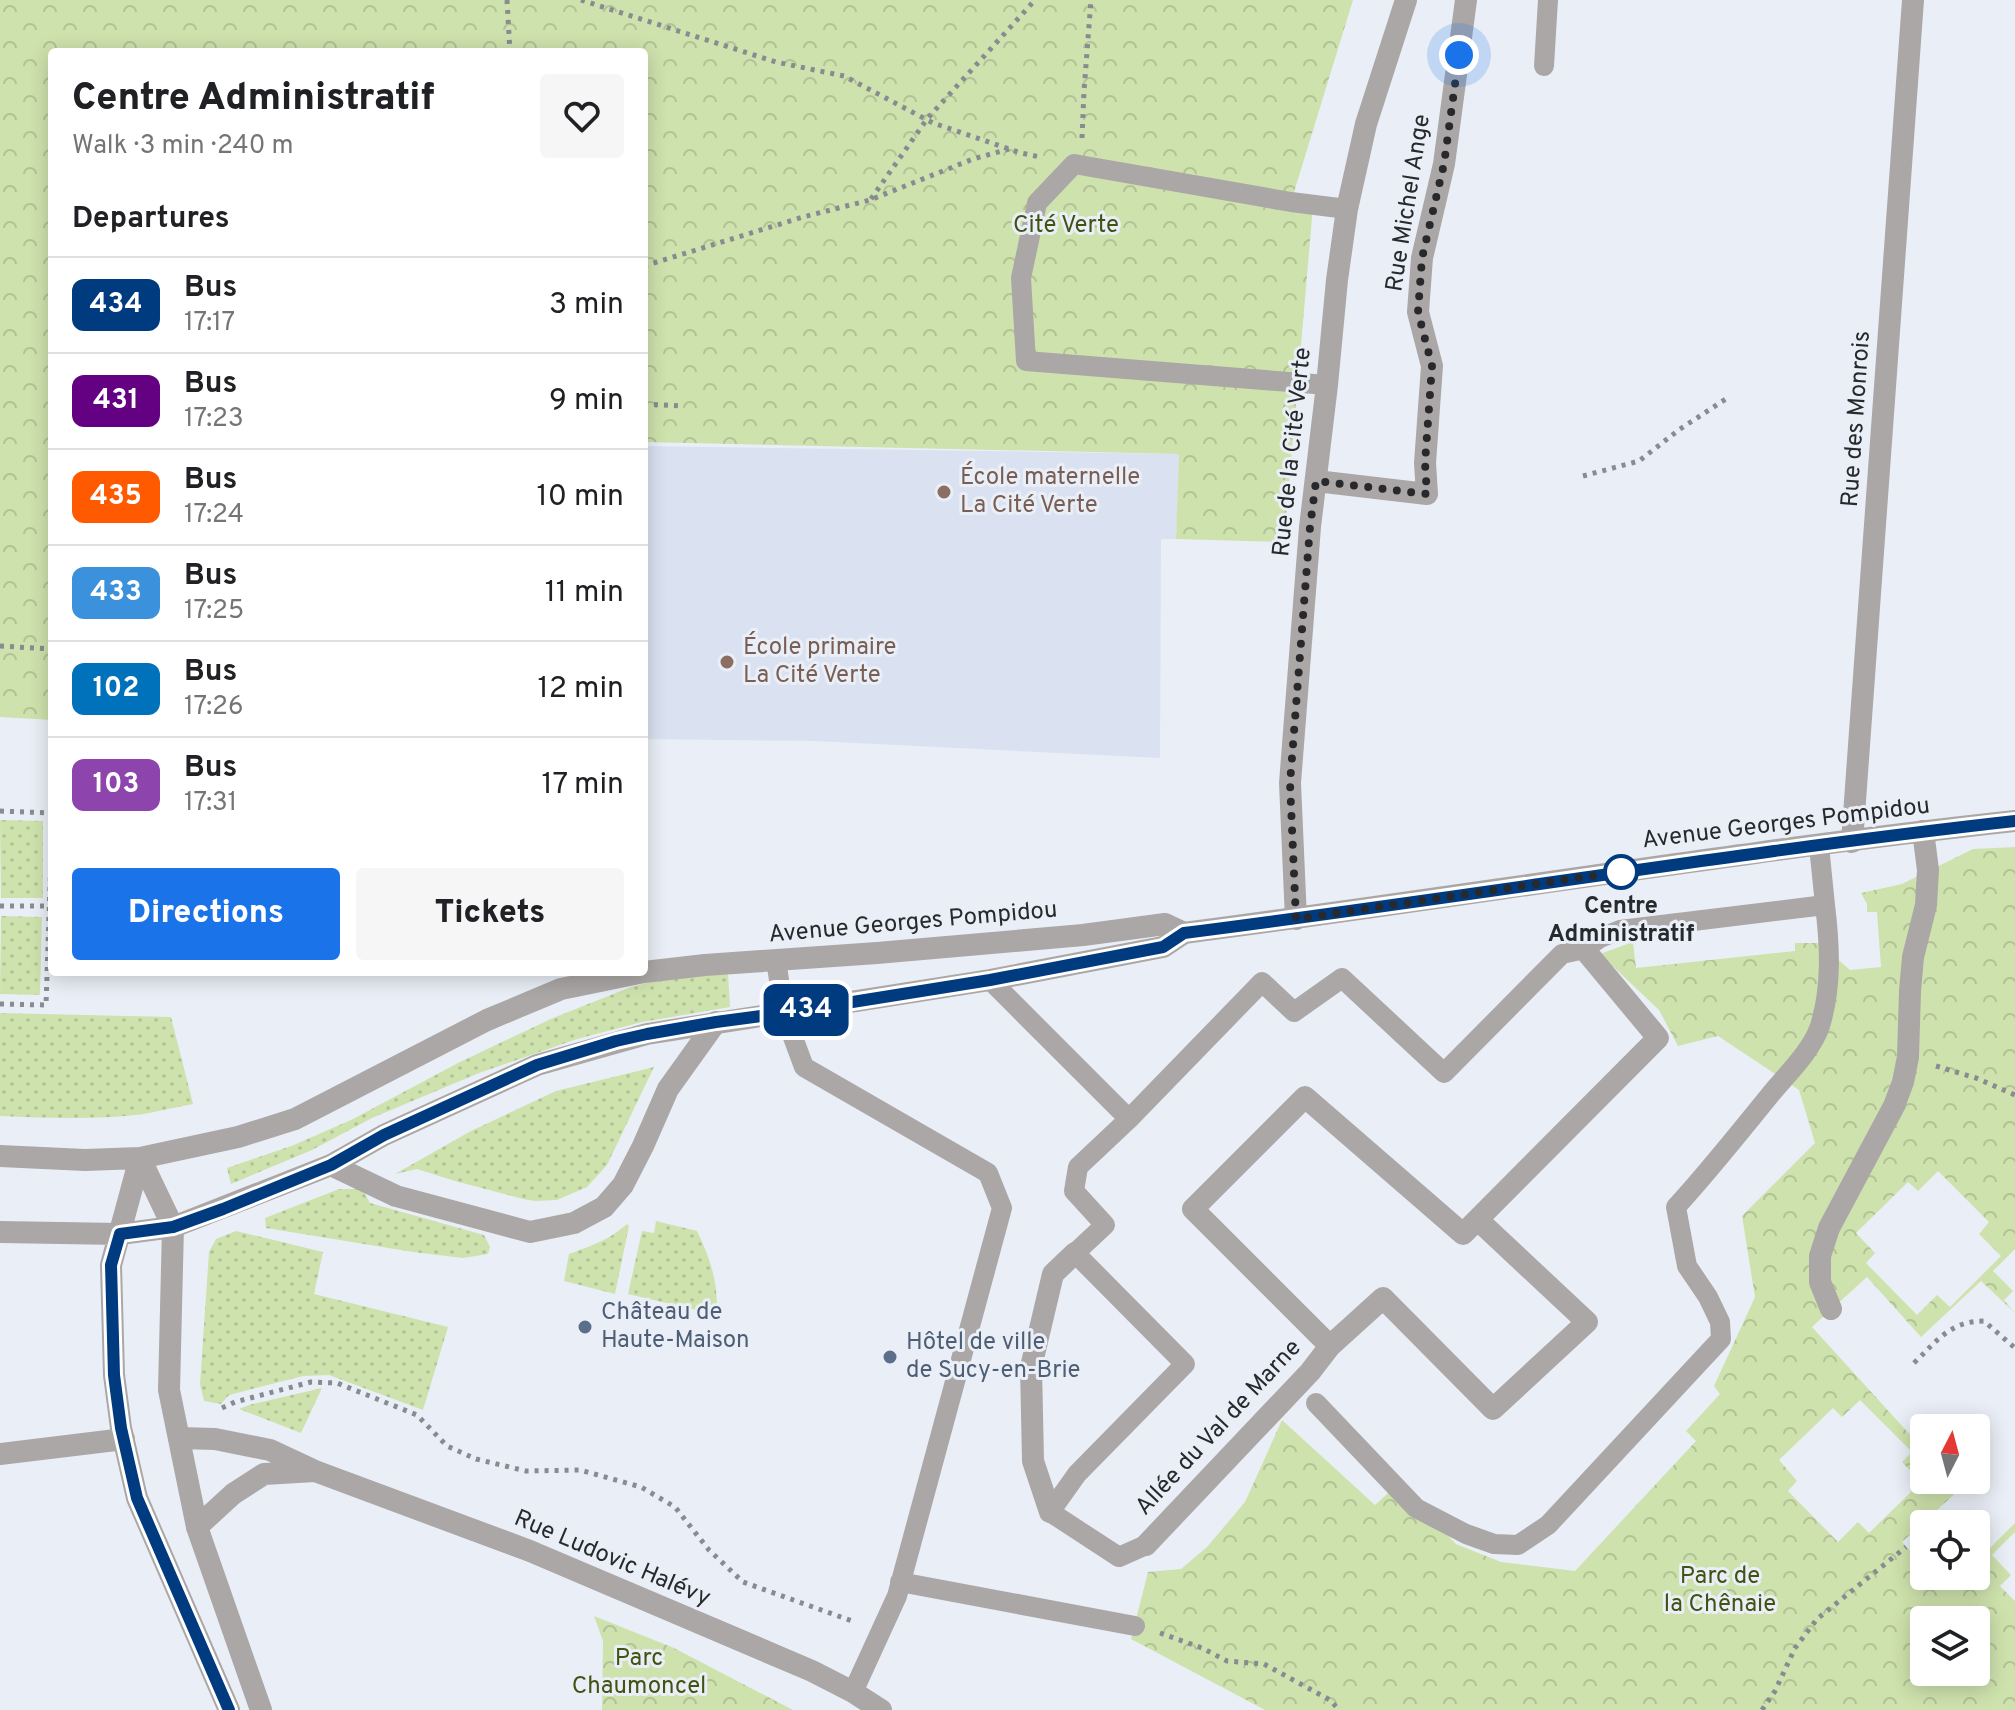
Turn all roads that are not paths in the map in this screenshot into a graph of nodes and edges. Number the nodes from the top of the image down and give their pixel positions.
1 (1406, 0) edge
2 (1466, 0) edge
3 (1548, 0) edge
4 (1913, 0) edge
5 (1544, 66) dead end
6 (1347, 209) junction
7 (1327, 385) junction
8 (1316, 481) junction
9 (2015, 821) edge
10 (1923, 831) junction
11 (1852, 842) junction
12 (1819, 846) junction
13 (1825, 905) junction
14 (1296, 919) junction
15 (1184, 933) junction
16 (1584, 949) junction
17 (776, 960) junction
18 (648, 972) edge
19 (624, 976) edge
20 (990, 980) junction
21 (784, 1013) junction
22 (716, 1022) junction
23 (1129, 1119) junction
24 (0, 1156) edge
25 (140, 1158) junction
26 (331, 1165) junction
27 (1478, 1220) junction
28 (173, 1227) junction
29 (0, 1232) edge
30 (120, 1234) junction
31 (1075, 1253) junction
32 (1831, 1309) dead end
33 (1330, 1346) junction
34 (1316, 1403) dead end
35 (179, 1438) junction
36 (124, 1439) junction
37 (0, 1454) edge
38 (315, 1471) junction
39 (1050, 1512) junction
40 (197, 1527) junction
41 (1146, 1545) joint
42 (900, 1582) junction
43 (1135, 1626) road end
44 (853, 1692) junction
45 (229, 1710) edge
46 (261, 1710) edge
47 (881, 1710) edge

1 - 6 street, Rue de la Cité Verte
2 - 8 street, Rue Michel Ange
3 - 5 lane
4 - 11 street, Rue des Monrois
6 - 7 street, Rue de la Cité Verte
6 - 7 lane
7 - 8 street, Rue de la Cité Verte
8 - 14 street, Rue de la Cité Verte
9 - 10 street, Avenue Georges Pompidou
10 - 11 street, Avenue Georges Pompidou
10 - 32 street
11 - 12 street, Avenue Georges Pompidou
12 - 13 lane
12 - 14 street, Avenue Georges Pompidou
13 - 16 lane
13 - 34 lane
14 - 15 street, Avenue Georges Pompidou
15 - 17 street, Avenue Georges Pompidou
15 - 20 street, Avenue Georges Pompidou
16 - 23 lane
16 - 27 street
17 - 18 street, Avenue Georges Pompidou
17 - 21 lane
19 - 25 street, Avenue Georges Pompidou
20 - 21 street, Avenue Georges Pompidou
20 - 23 lane
21 - 22 street, Avenue Georges Pompidou
21 - 42 lane
22 - 26 street, Avenue Georges Pompidou
22 - 26 street
23 - 31 lane
24 - 25 street, Avenue Georges Pompidou
25 - 28 street
25 - 30 street
26 - 28 street, Avenue Georges Pompidou
27 - 33 street, Allée du Val de Marne
27 - 33 street, Allée du Val de Marne
28 - 30 street, Avenue Georges Pompidou
28 - 35 street
29 - 30 street, Avenue Georges Pompidou
30 - 36 street
31 - 39 street
31 - 39 lane
33 - 41 street, Allée du Val de Marne
35 - 38 street, Rue Ludovic Halévy
35 - 40 street
36 - 37 street
36 - 45 street
38 - 40 street, Rue Ludovic Halévy
38 - 44 street, Rue Ludovic Halévy
39 - 41 lane
40 - 46 street
42 - 43 lane
42 - 44 lane
44 - 47 street, Rue Ludovic Halévy

